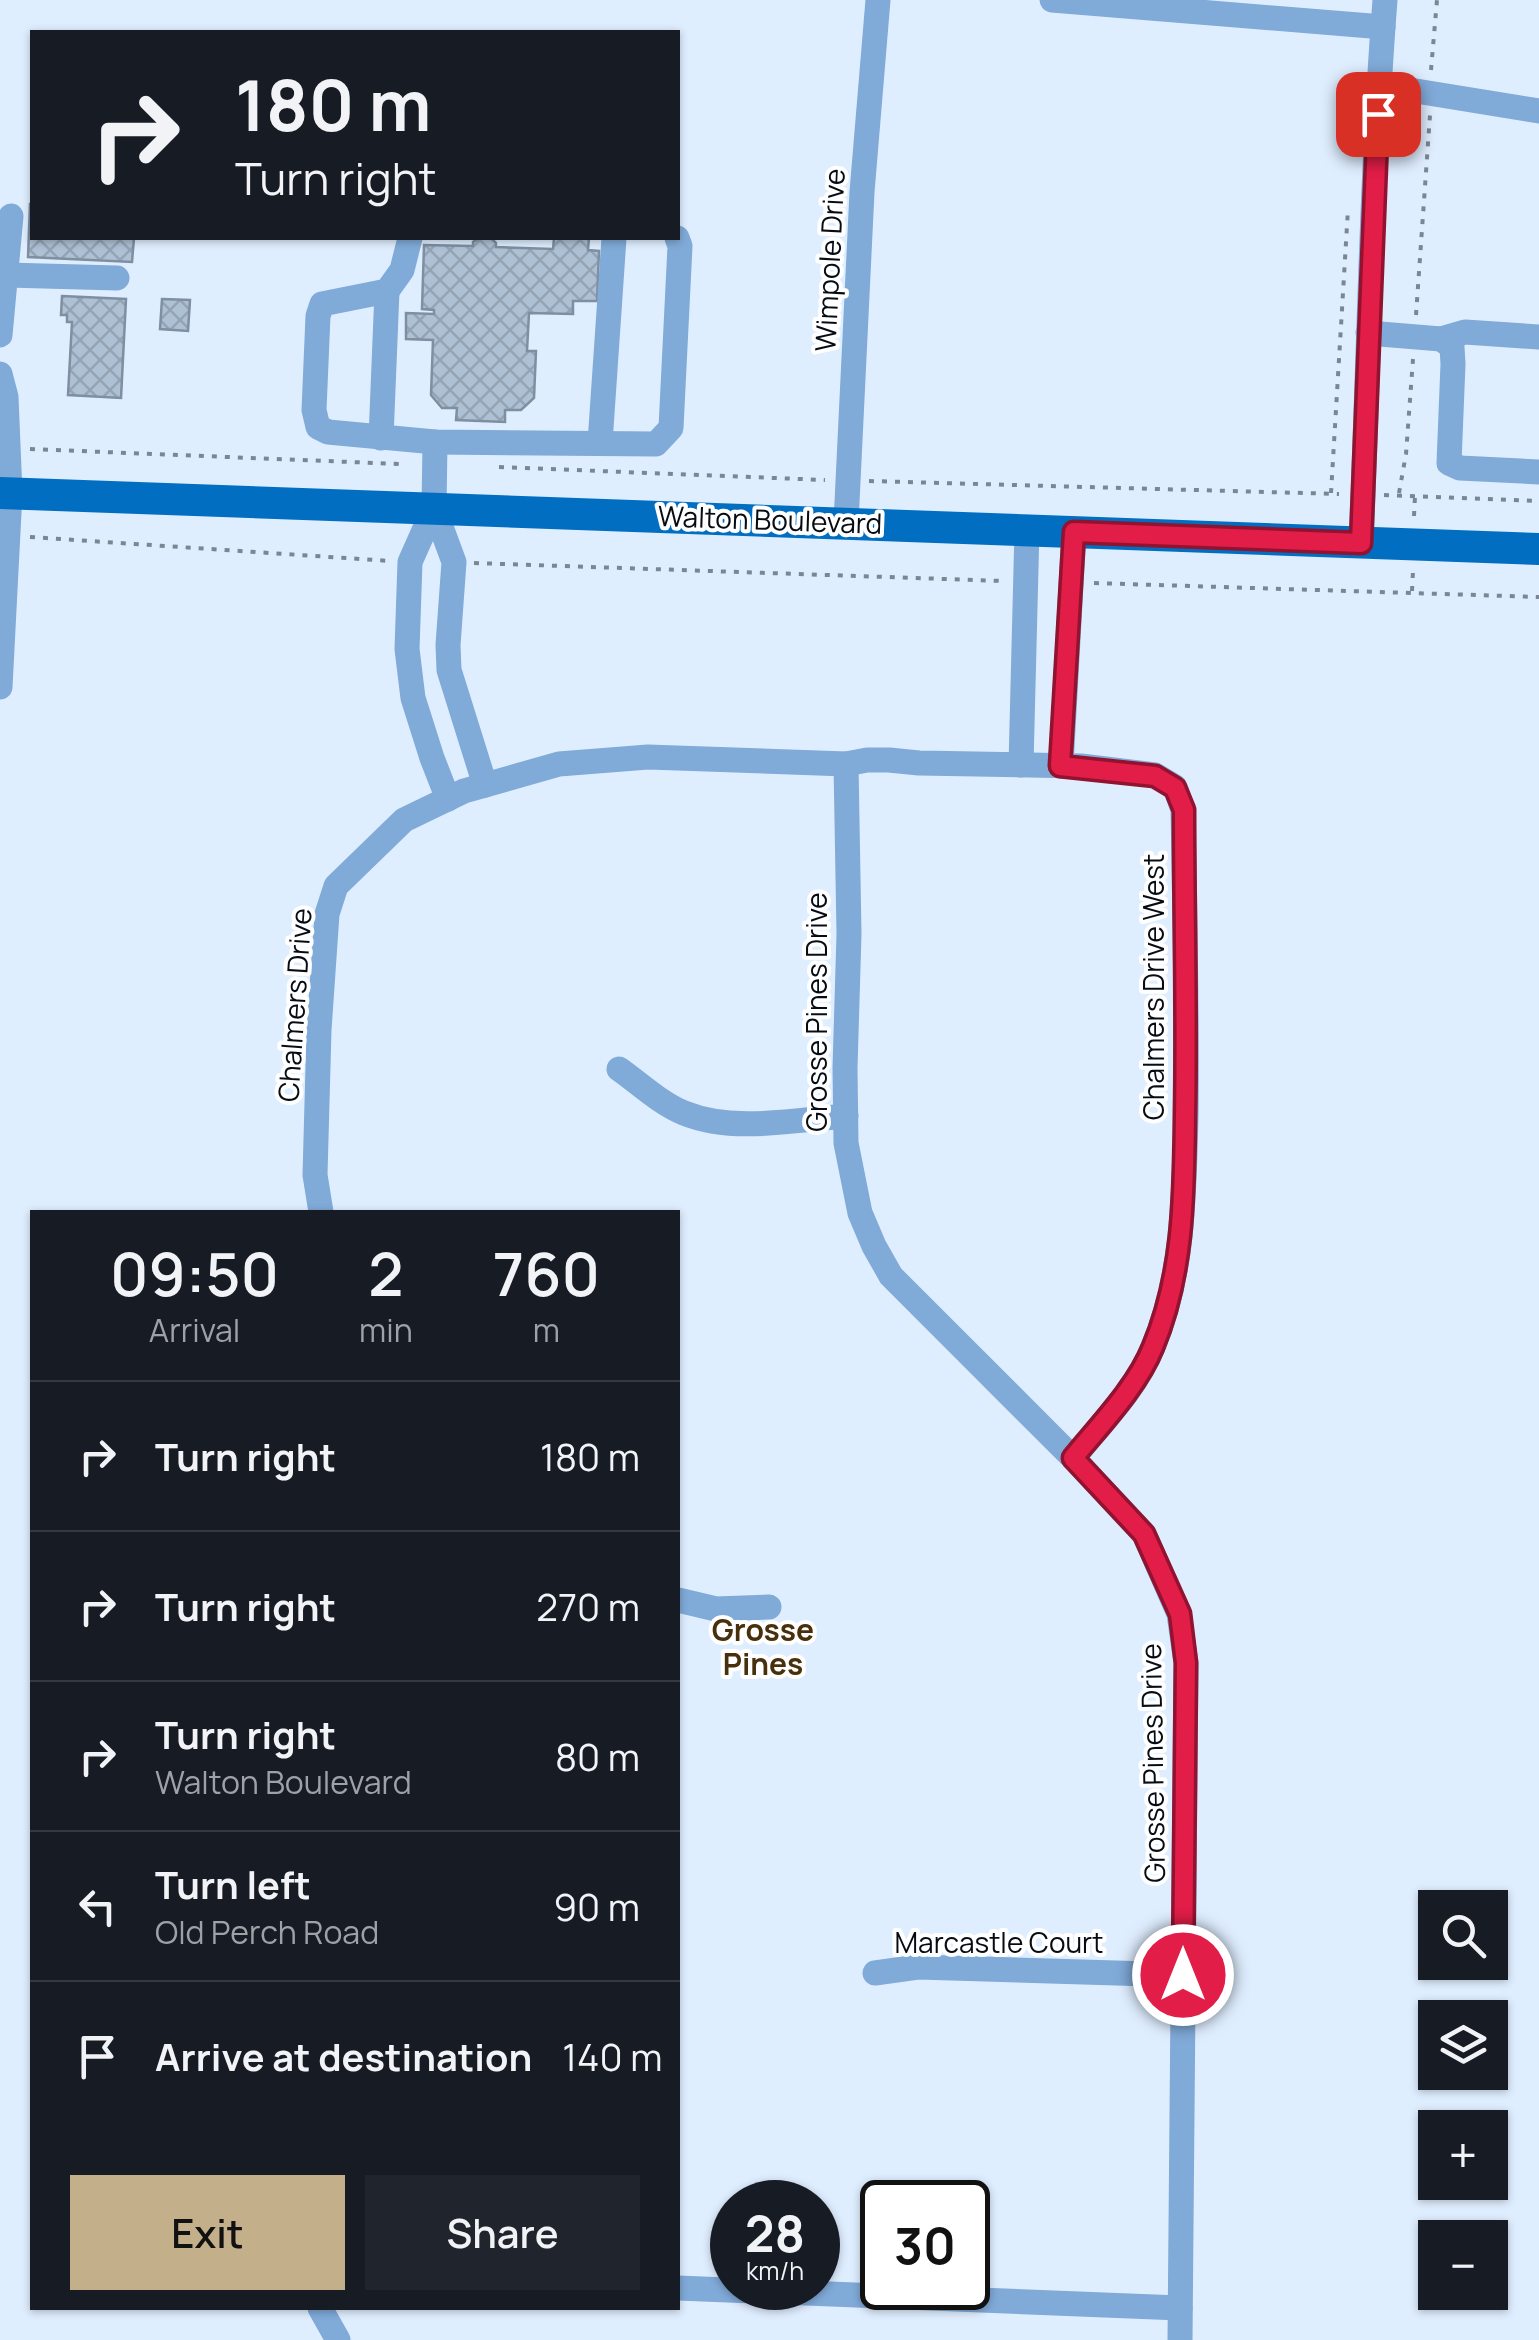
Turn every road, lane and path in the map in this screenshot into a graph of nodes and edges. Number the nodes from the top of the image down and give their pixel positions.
1 (878, 0) edge
2 (1052, 0) edge
3 (1385, 0) edge
4 (1437, 0) edge
5 (1383, 27) junction
6 (1432, 70) dead end
7 (1379, 85) junction
8 (1539, 111) edge
9 (1430, 118) dead end
10 (1349, 200) dead end
11 (11, 216) dead end
12 (410, 240) edge
13 (614, 240) edge
14 (678, 240) edge
15 (7, 275) junction
16 (117, 278) dead end
17 (387, 291) junction
18 (1368, 333) junction
19 (0, 335) edge
20 (1414, 337) junction
21 (1539, 337) edge
22 (1442, 339) junction
23 (0, 374) edge
24 (381, 438) junction
25 (600, 443) junction
26 (7, 448) junction
27 (435, 453) junction
28 (494, 467) dead end
29 (1539, 472) edge
30 (848, 481) junction
31 (5, 493) edge
32 (1332, 493) junction
33 (1364, 494) junction
34 (1398, 495) junction
35 (1539, 500) edge
36 (434, 508) junction
37 (846, 523) junction
38 (1027, 530) junction
39 (1074, 532) junction
40 (8, 535) junction
41 (1361, 543) junction
42 (1539, 548) edge
43 (410, 562) junction
44 (454, 562) junction
45 (1026, 582) junction
46 (1071, 582) junction
47 (1539, 596) edge
48 (0, 687) edge
49 (846, 764) junction
50 (1021, 765) junction
51 (1060, 766) junction
52 (466, 791) junction
53 (620, 1069) dead end
54 (846, 1116) junction
55 (321, 1210) edge
56 (1073, 1458) junction
57 (680, 1600) edge
58 (769, 1607) dead end
59 (875, 1973) dead end
60 (1183, 1975) junction
61 (680, 2288) edge
62 (1180, 2308) junction
63 (321, 2310) edge
64 (338, 2340) edge
65 (1180, 2340) edge

1 - 30 street, Wimpole Drive
2 - 5 street
3 - 5 street
4 - 6 path
5 - 7 street
7 - 8 street
7 - 18 street
9 - 20 path
10 - 32 path
11 - 15 street
12 - 17 street
13 - 25 street
14 - 25 street
15 - 16 street
15 - 19 street
17 - 24 street
17 - 24 street
18 - 20 street
18 - 33 street
20 - 22 street
20 - 34 path
21 - 22 street
22 - 29 street
23 - 26 street
24 - 27 street
25 - 27 street
26 - 27 path
26 - 31 street
27 - 36 street
28 - 30 path
30 - 32 path
30 - 37 street, Wimpole Drive
31 - 36 main road, Walton Boulevard
31 - 40 street
32 - 33 path
33 - 34 path
33 - 41 street
34 - 35 path
36 - 37 main road, Walton Boulevard
36 - 43 street
36 - 44 street
37 - 38 main road, Walton Boulevard
38 - 39 main road, Walton Boulevard
38 - 45 street
39 - 41 main road, Walton Boulevard
39 - 46 street
40 - 43 path
40 - 48 street
41 - 42 main road, Walton Boulevard
43 - 52 street
44 - 45 path
44 - 52 street
45 - 50 street
46 - 47 path
46 - 51 street
49 - 50 street, Chalmers Drive West
49 - 52 street, Chalmers Drive West
49 - 54 street, Grosse Pines Drive
50 - 51 street, Chalmers Drive West
51 - 56 street, Chalmers Drive West
52 - 55 street, Chalmers Drive
53 - 54 street
54 - 56 street, Grosse Pines Drive
56 - 60 street, Grosse Pines Drive
57 - 58 street
59 - 60 street, Marcastle Court
60 - 62 street, Grosse Pines Drive
61 - 62 street
62 - 65 street, Grosse Pines Drive
63 - 64 street

